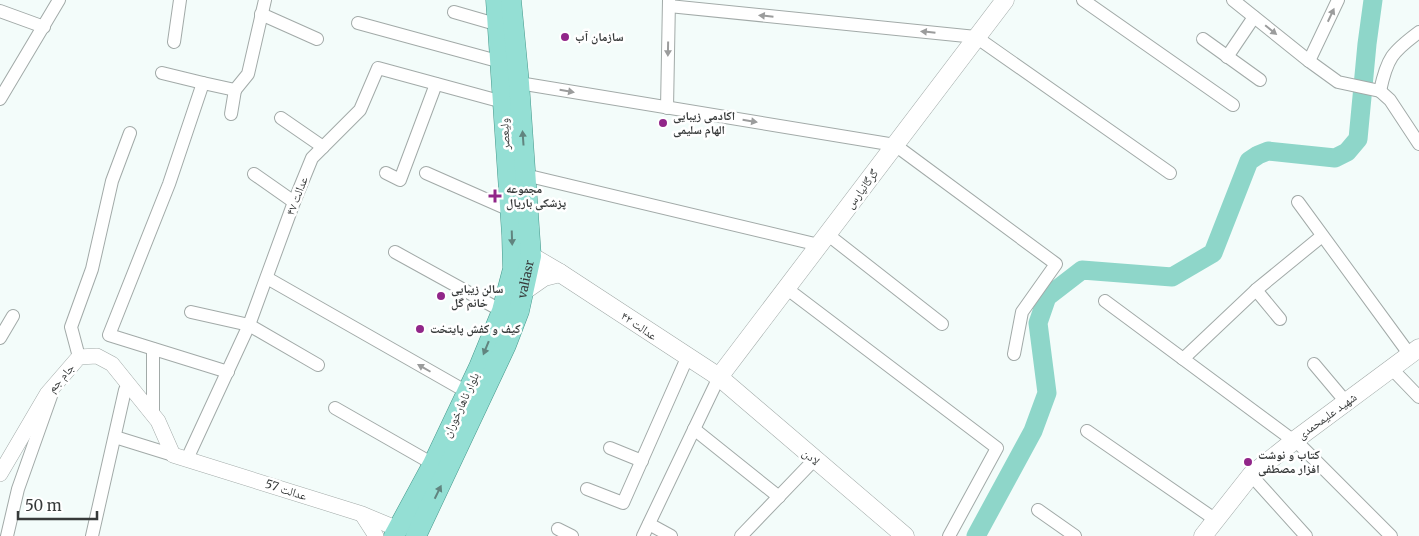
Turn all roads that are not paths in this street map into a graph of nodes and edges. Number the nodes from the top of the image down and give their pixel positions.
1 (59, 0) edge
2 (180, 0) edge
3 (265, 0) edge
4 (496, 0) edge
5 (511, 0) edge
6 (1005, 0) edge
7 (1083, 0) edge
8 (1233, 0) edge
9 (1338, 0) edge
10 (669, 3) edge
11 (0, 11) edge
12 (454, 12) dead end
13 (261, 14) junction
14 (1254, 17) junction
15 (358, 23) dead end
16 (498, 26) junction
17 (44, 27) junction
18 (1419, 32) edge
19 (976, 37) junction
20 (317, 39) dead end
21 (1203, 39) dead end
22 (174, 42) dead end
23 (1228, 57) junction
24 (1309, 61) junction
25 (501, 62) junction
26 (162, 73) dead end
27 (1260, 80) dead end
28 (204, 82) junction
29 (519, 83) junction
30 (436, 84) junction
31 (235, 90) junction
32 (1380, 90) junction
33 (0, 99) edge
34 (503, 102) junction
35 (1233, 105) dead end
36 (668, 108) junction
37 (231, 114) dead end
38 (281, 118) dead end
39 (130, 133) dead end
40 (1419, 144) edge
41 (895, 145) junction
42 (323, 147) junction
43 (386, 173) dead end
44 (426, 173) dead end
45 (1170, 173) dead end
46 (254, 174) dead end
47 (525, 175) junction
48 (294, 202) junction
49 (1298, 202) dead end
50 (510, 210) junction
51 (1322, 236) junction
52 (823, 240) junction
53 (396, 252) dead end
54 (531, 256) junction
55 (513, 269) joint
56 (560, 273) junction
57 (267, 278) junction
58 (786, 288) junction
59 (1256, 290) junction
60 (524, 291) junction
61 (1105, 301) dead end
62 (502, 311) junction
63 (191, 312) dead end
64 (13, 316) dead end
65 (1280, 319) dead end
66 (942, 324) dead end
67 (249, 325) junction
68 (0, 338) edge
69 (153, 349) junction
70 (1415, 352) edge
71 (1014, 354) dead end
72 (79, 357) junction
73 (687, 358) junction
74 (1184, 359) junction
75 (1314, 364) dead end
76 (318, 365) dead end
77 (1392, 369) junction
78 (228, 372) junction
79 (718, 377) junction
80 (55, 385) junction
81 (125, 390) dead end
82 (467, 392) junction
83 (1419, 397) edge
84 (1346, 402) junction
85 (335, 408) dead end
86 (153, 415) junction
87 (694, 429) junction
88 (1087, 430) dead end
89 (115, 437) junction
90 (1294, 440) junction
91 (610, 448) dead end
92 (180, 457) junction
93 (814, 460) junction
94 (642, 461) junction
95 (433, 464) junction
96 (0, 474) edge
97 (1251, 475) junction
98 (587, 489) dead end
99 (779, 497) junction
100 (1038, 510) dead end
101 (362, 514) junction
102 (1216, 520) junction
103 (649, 524) junction
104 (558, 529) dead end
105 (1387, 532) edge
106 (405, 534) edge
107 (7, 536) edge
108 (92, 536) edge
109 (376, 536) edge
110 (572, 536) edge
111 (643, 536) edge
112 (671, 536) edge
113 (741, 536) edge
114 (905, 536) edge
115 (949, 536) edge
116 (1075, 536) edge
117 (1203, 536) edge
118 (1306, 536) edge

1 - 17 street
2 - 22 street
3 - 13 street
4 - 16 main road, ولیعصر
5 - 29 main road, valiasr
6 - 19 main road, گرگانپارس
7 - 35 street
8 - 14 street
24 -> 9 street
19 -> 10 street
10 -> 36 street
11 - 17 street
12 - 16 street
13 - 20 street
13 - 31 street
14 - 23 street
14 -> 24 street
15 - 25 street
16 - 25 main road, ولیعصر
17 - 33 street
18 - 32 street
19 - 41 main road, گرگانپارس
19 - 45 street
21 - 23 street
23 - 27 street
24 - 32 street
25 - 34 main road, ولیعصر
26 - 28 street
28 - 31 street
28 - 69 street
29 -> 36 street
47 -> 29 main road, valiasr
30 - 34 street, عدالت ۴۷
30 - 42 street, عدالت ۴۷
30 - 43 street
31 - 37 street
32 - 40 street
34 - 50 main road, ولیعصر
36 -> 41 street
38 - 42 street
39 - 72 street
41 - 52 main road, گرگانپارس
41 - 71 street
42 - 48 street, عدالت ۴۷
44 - 50 street
46 - 48 street
47 - 52 street
47 - 54 main road, valiasr
48 - 57 street, عدالت ۴۷
49 - 51 street
50 -> 55 main road, ولیعصر
51 - 59 street
51 - 70 street
52 - 58 main road, گرگانپارس
52 - 66 street
53 - 62 street
54 - 56 main road, عدالت ۴۲
54 - 60 main road, valiasr
55 - 62 main road, بلوار ناهارخوران
56 - 60 main road
56 - 73 main road, عدالت ۴۲
57 - 67 street, عدالت ۴۷
82 -> 57 street
58 - 79 main road, گرگانپارس
58 - 115 street
59 - 65 street
59 - 74 street
106 -> 60 main road, valiasr
61 - 74 street
62 -> 82 main road, بلوار ناهارخوران
63 - 67 street
64 - 68 street
67 - 76 street
67 - 78 street, عدالت ۴۷
69 - 78 street
69 - 86 street
70 - 77 main road, شهید علیمحمدی
72 - 80 street, جام جم
72 - 86 street, جام جم
73 - 79 main road, عدالت ۴۲
73 - 94 street
74 - 90 street
75 - 84 street
77 - 83 street
77 - 84 main road, شهید علیمحمدی
78 - 92 street, عدالت ۴۷
79 - 87 street
79 - 93 main road, لادن
80 - 96 street, جام جم
80 - 107 street
81 - 89 street
82 - 95 main road, بلوار ناهارخوران
84 - 90 main road, شهید علیمحمدی
85 - 95 street
86 - 92 street, جام جم
87 - 99 street
87 - 103 street
88 - 102 street
89 - 92 street
89 - 108 street
90 - 97 main road, شهید علیمحمدی
90 - 105 street
91 - 94 street
92 - 101 street, عدالت 57
93 - 99 street
93 - 114 main road, لادن
94 - 98 street
95 - 106 main road, بلوار ناهارخوران
97 - 102 main road, شهید علیمحمدی
97 - 118 street
99 - 113 street
100 - 116 street
101 - 106 street, عدالت 57
101 - 109 street
102 - 117 main road, شهید علیمحمدی
103 - 111 street
103 - 112 street
104 - 110 street

